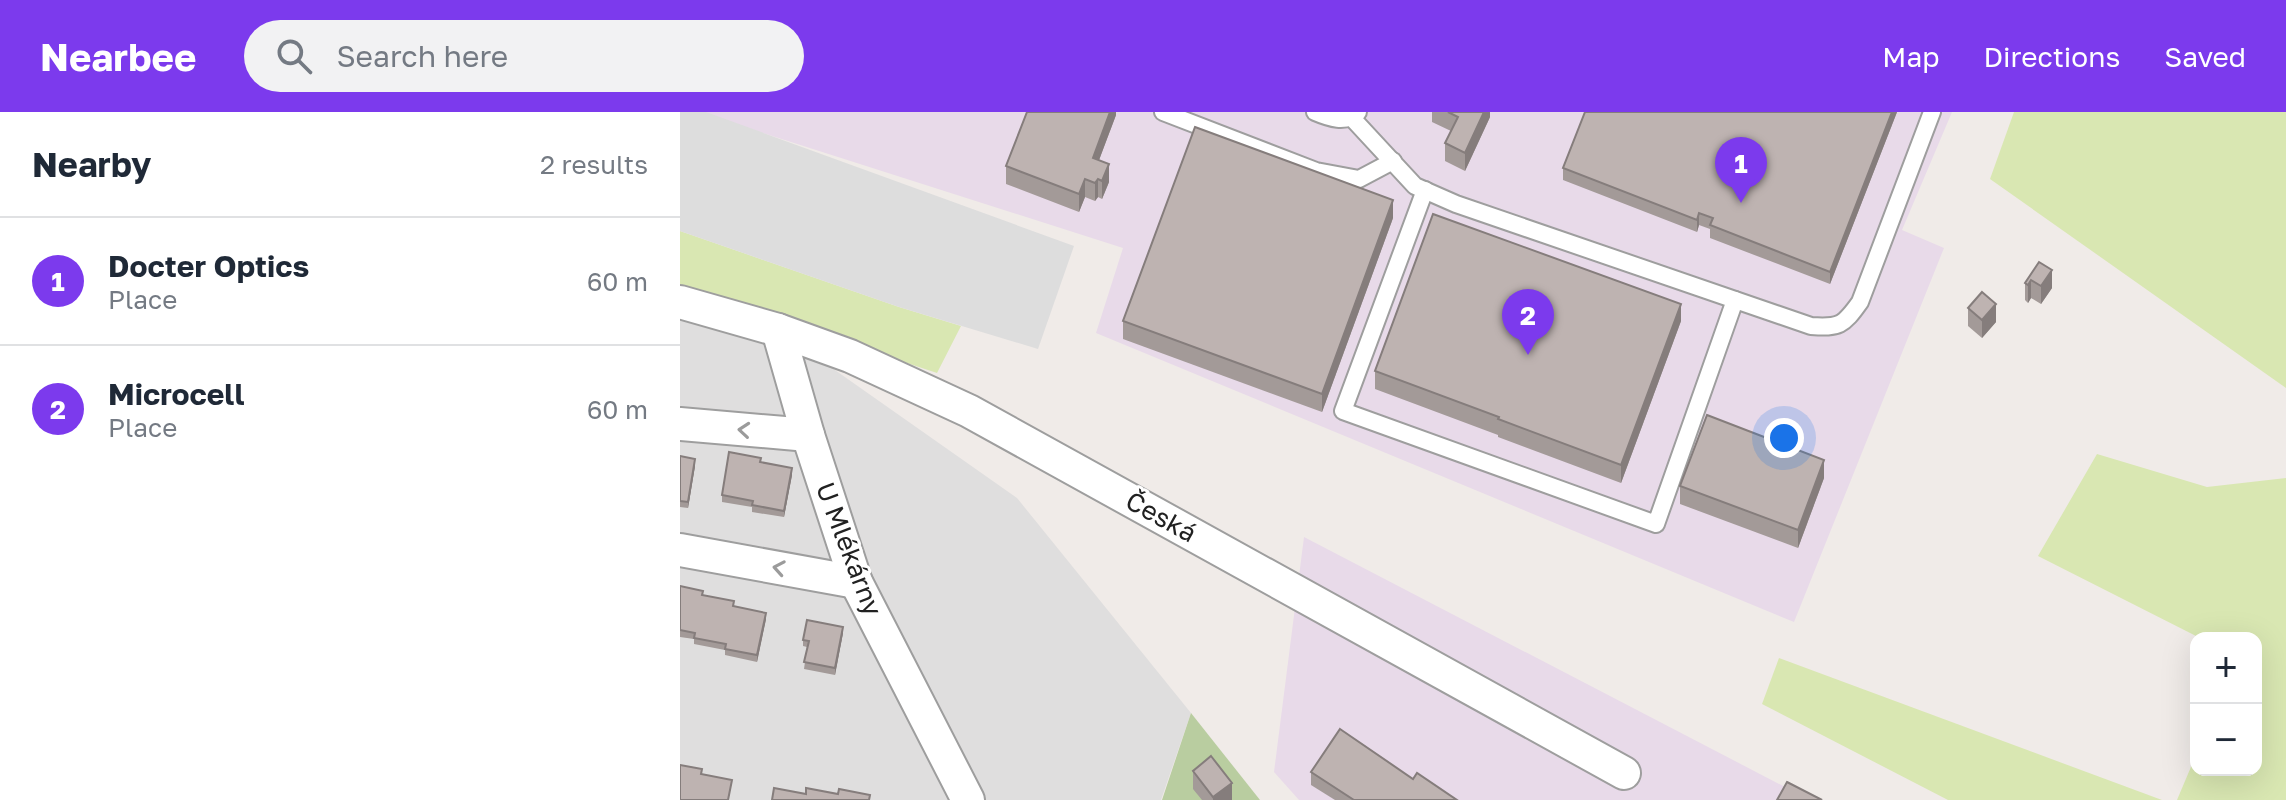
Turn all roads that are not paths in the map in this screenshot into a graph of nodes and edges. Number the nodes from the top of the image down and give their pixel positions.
1 (1163, 112) edge
2 (1315, 112) edge
3 (1932, 112) edge
4 (1355, 115) edge
5 (1393, 161) junction
6 (1425, 190) junction
7 (1735, 300) junction
8 (680, 302) edge
9 (778, 330) junction
10 (680, 424) edge
11 (808, 435) junction
12 (680, 550) edge
13 (856, 582) junction
14 (1624, 773) dead end
15 (968, 800) edge

1 - 5 lane
2 - 4 lane
3 - 7 lane
4 - 5 lane
5 - 6 lane
6 - 7 lane
6 - 7 lane
8 - 9 street, Česká
9 - 11 street, U Mlékárny
9 - 14 street, Česká
11 -> 10 street
11 - 13 street, U Mlékárny
13 -> 12 street
13 - 15 street, U Mlékárny

